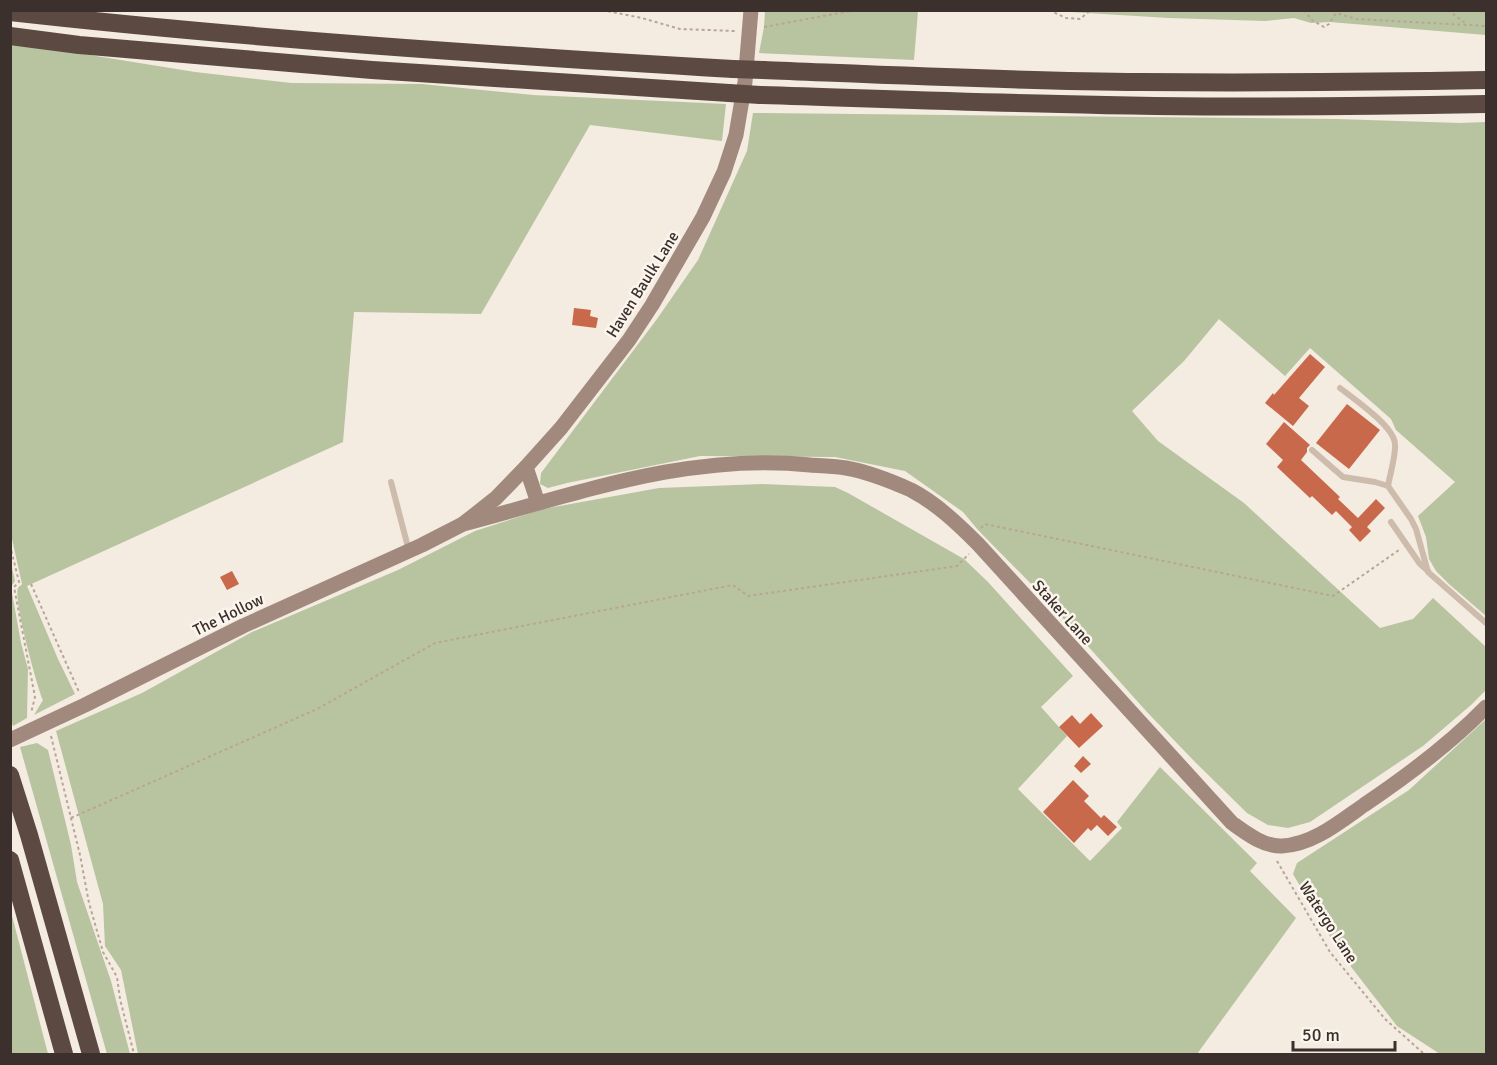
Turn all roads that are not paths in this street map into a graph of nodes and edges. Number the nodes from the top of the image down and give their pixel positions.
1 (751, 10) edge
2 (10, 12) edge
3 (10, 36) edge
4 (1486, 80) edge
5 (1486, 104) edge
6 (1340, 388) dead end
7 (1312, 450) dead end
8 (526, 467) junction
9 (391, 482) dead end
10 (1388, 486) junction
11 (538, 503) junction
12 (1391, 522) dead end
13 (463, 524) junction
14 (409, 551) junction
15 (1428, 572) junction
16 (1486, 623) edge
17 (1486, 707) edge
18 (10, 740) edge
19 (10, 775) edge
20 (10, 860) edge
21 (64, 1054) edge
22 (91, 1054) edge

1 - 8 street, Haven Baulk Lane
2 - 4 highway, bridge
3 - 5 highway, bridge
6 - 10 lane
7 - 10 lane
8 - 11 street
8 - 13 street, Haven Baulk Lane
9 - 14 lane
10 - 15 lane
11 - 13 street, Staker Lane
11 - 17 street, Staker Lane
12 - 15 lane
13 - 14 street, The Hollow
14 - 18 street, The Hollow
15 - 16 lane
19 - 22 highway
20 - 21 highway

